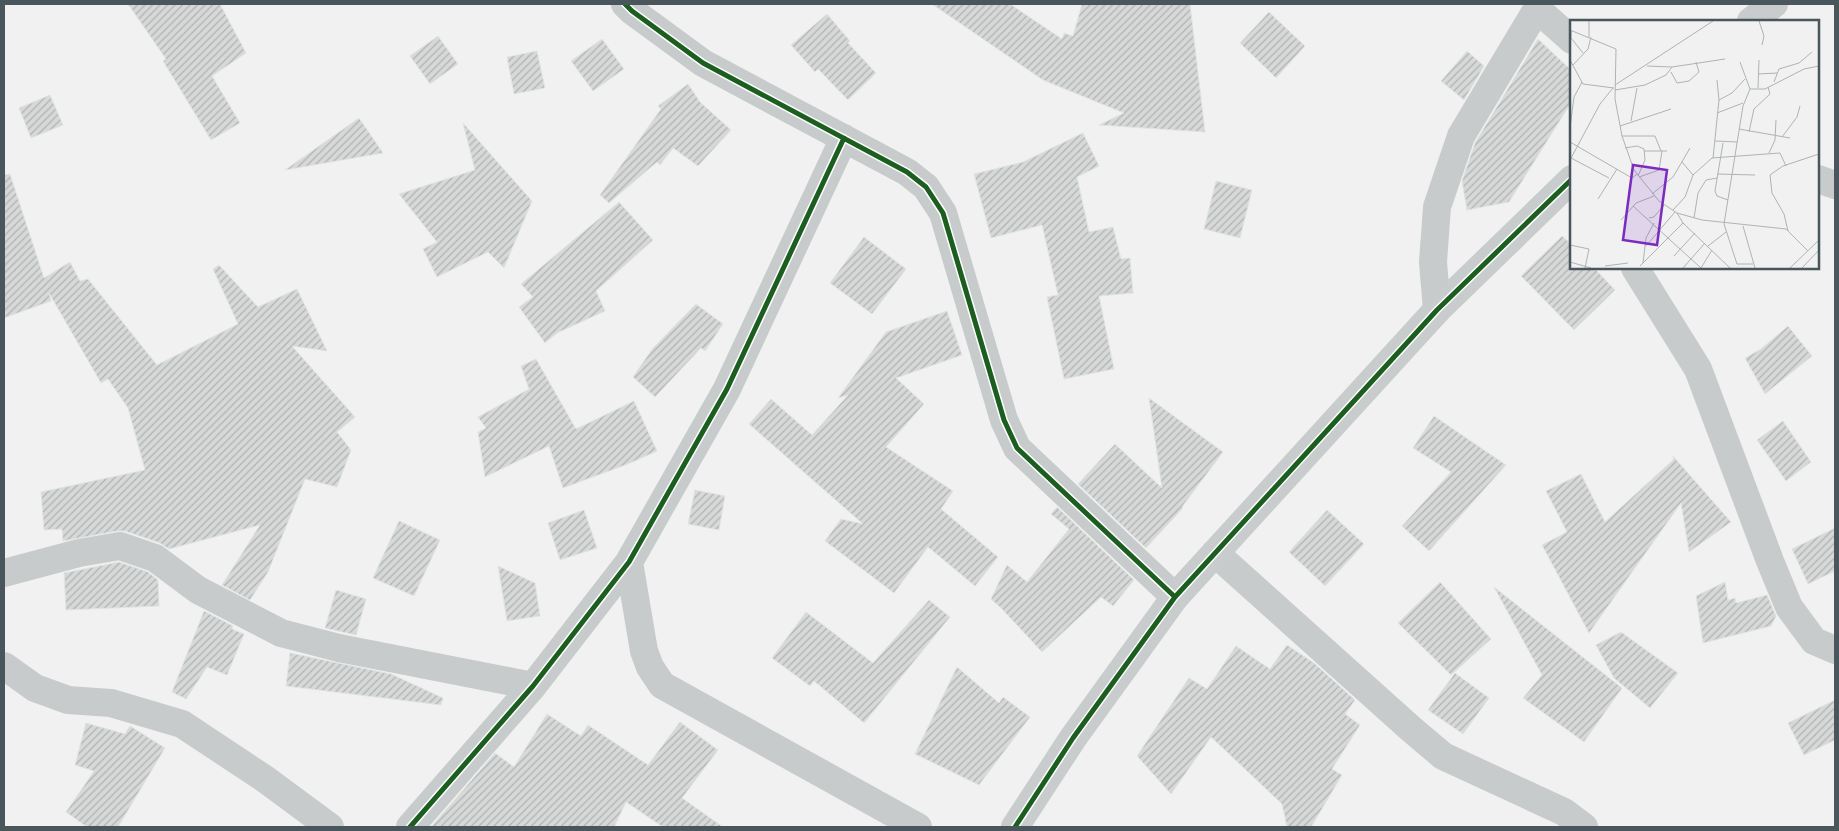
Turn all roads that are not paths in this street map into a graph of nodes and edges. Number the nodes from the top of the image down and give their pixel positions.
1 (626, 4) edge
2 (1774, 4) edge
3 (1538, 7) edge
4 (1752, 20) edge
5 (1570, 38) edge
6 (844, 138) junction
7 (1819, 179) edge
8 (1570, 181) edge
9 (1835, 185) edge
10 (1636, 269) edge
11 (1438, 310) junction
12 (1214, 553) junction
13 (629, 562) junction
14 (4, 573) edge
15 (1175, 597) junction
16 (1835, 650) edge
17 (4, 666) edge
18 (533, 686) junction
19 (330, 827) edge
20 (410, 827) edge
21 (918, 827) edge
22 (1015, 827) edge
23 (1584, 827) edge

1 - 6 street
2 - 4 street
3 - 5 street
3 - 11 street
6 - 13 street
6 - 15 street
7 - 9 street
8 - 11 street
10 - 16 street
11 - 12 street
12 - 15 street
12 - 23 street
13 - 18 street
13 - 21 street
14 - 18 street
15 - 22 street
17 - 19 street
18 - 20 street

